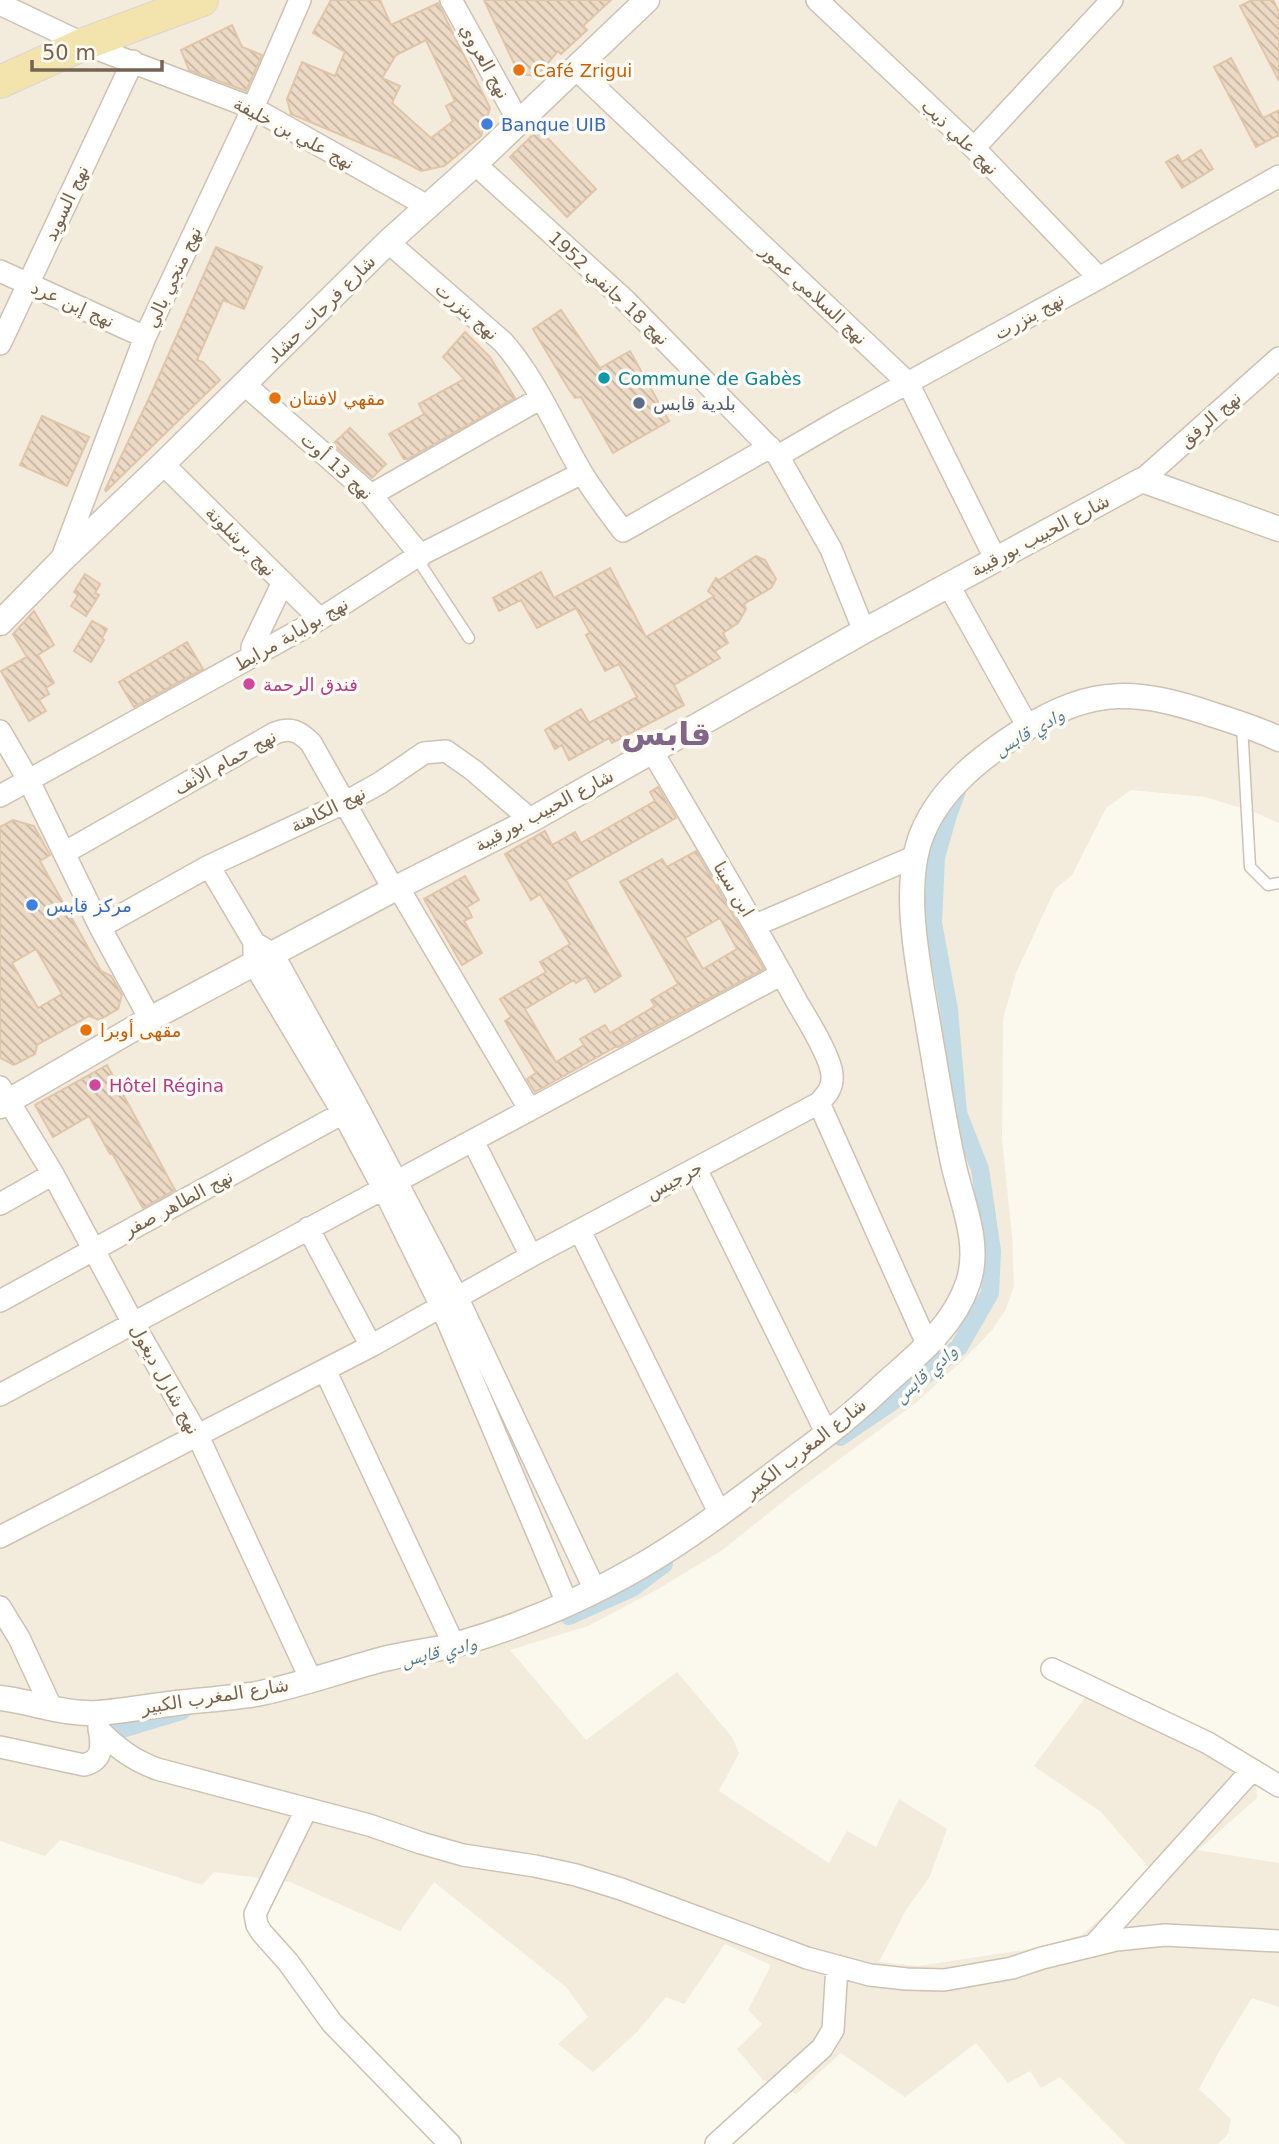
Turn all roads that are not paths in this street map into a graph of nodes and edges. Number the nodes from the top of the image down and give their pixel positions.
1 (202, 0) edge
2 (300, 0) edge
3 (451, 0) edge
4 (647, 0) edge
5 (817, 0) edge
6 (1112, 0) edge
7 (0, 5) edge
8 (84, 44) junction
9 (133, 61) junction
10 (576, 69) junction
11 (0, 82) edge
12 (253, 108) junction
13 (519, 122) junction
14 (974, 148) junction
15 (475, 164) junction
16 (1279, 176) edge
17 (429, 207) junction
18 (388, 242) junction
19 (0, 271) edge
20 (1099, 278) junction
21 (28, 284) junction
22 (145, 337) junction
23 (0, 344) edge
24 (1279, 358) edge
25 (908, 383) junction
26 (244, 384) junction
27 (541, 398) junction
28 (774, 452) junction
29 (163, 464) junction
30 (582, 473) junction
31 (1142, 480) junction
32 (371, 495) junction
33 (1279, 529) edge
34 (419, 557) junction
35 (62, 560) junction
36 (996, 560) junction
37 (283, 582) junction
38 (948, 584) junction
39 (320, 618) junction
40 (0, 623) edge
41 (864, 631) junction
42 (469, 638) dead end
43 (252, 657) junction
44 (1242, 724) junction
45 (1028, 727) junction
46 (0, 730) edge
47 (1279, 739) edge
48 (652, 751) junction
49 (29, 780) junction
50 (0, 796) edge
51 (344, 803) junction
52 (531, 820) junction
53 (64, 853) junction
54 (916, 856) junction
55 (209, 866) junction
56 (1279, 883) edge
57 (396, 888) junction
58 (756, 925) junction
59 (100, 927) junction
60 (260, 953) junction
61 (782, 974) junction
62 (150, 1019) junction
63 (2, 1098) edge
64 (819, 1103) junction
65 (350, 1110) junction
66 (530, 1110) junction
67 (472, 1141) junction
68 (696, 1169) junction
69 (53, 1174) junction
70 (390, 1185) junction
71 (0, 1204) edge
72 (308, 1228) junction
73 (580, 1231) junction
74 (94, 1249) junction
75 (531, 1256) junction
76 (0, 1301) edge
77 (450, 1303) junction
78 (133, 1323) junction
79 (371, 1346) junction
80 (928, 1346) junction
81 (324, 1370) junction
82 (0, 1395) edge
83 (197, 1434) junction
84 (827, 1434) junction
85 (720, 1514) junction
86 (0, 1537) edge
87 (595, 1590) junction
88 (567, 1603) junction
89 (0, 1607) edge
90 (454, 1646) junction
91 (1052, 1669) dead end
92 (311, 1680) junction
93 (0, 1698) edge
94 (52, 1709) junction
95 (98, 1721) junction
96 (0, 1747) edge
97 (1252, 1770) junction
98 (1279, 1786) edge
99 (306, 1810) junction
100 (1279, 1941) edge
101 (1093, 1946) junction
102 (837, 1966) junction
103 (450, 2144) edge
104 (716, 2144) edge

1 - 8 main road
2 - 12 street, نهج منجي بالي
3 - 13 street, نهج العروي
4 - 10 street, شارع فرحات حشاد
5 - 14 street, نهج علي ذيب
6 - 14 street
7 - 8 street, نهج علي بن خليفة
8 - 9 street, نهج علي بن خليفة
8 - 11 main road
9 - 12 street, نهج علي بن خليفة
9 - 21 street, نهج السويد
10 - 13 street, شارع فرحات حشاد
10 - 25 street, نهج السلامي عمور
12 - 17 street, نهج علي بن خليفة
12 - 22 street, نهج منجي بالي
13 - 15 street, شارع فرحات حشاد
14 - 20 street, نهج علي ذيب
15 - 17 street, شارع فرحات حشاد
15 - 28 street, نهج 18 جانفي 1952
16 - 20 street, نهج بنزرت
17 - 18 street, شارع فرحات حشاد
18 - 26 street, شارع فرحات حشاد
18 - 27 street, نهج بنزرت
19 - 21 street, نهج إبن عرد
20 - 25 street, نهج بنزرت
21 - 22 street, نهج إبن عرد
21 - 23 street, نهج السويد
22 - 35 street, نهج منجي بالي
24 - 31 street, نهج الرفق
25 - 28 street, نهج بنزرت
25 - 36 street, نهج السلامي عمور
26 - 29 street, شارع فرحات حشاد
26 - 32 street, نهج 13 أوت
27 - 30 street, نهج بنزرت
27 - 32 street
28 - 30 street, نهج بنزرت
28 - 41 street, نهج 18 جانفي 1952
29 - 35 street, شارع فرحات حشاد
29 - 37 street, نهج برشلونة
30 - 34 street, نهج بولبابة مرابط
31 - 33 street
31 - 36 street, شارع الحبيب بورقيبة
32 - 34 street, نهج 13 أوت
34 - 39 street, نهج بولبابة مرابط
34 - 42 lane
35 - 40 street, شارع فرحات حشاد
36 - 38 street, شارع الحبيب بورقيبة
37 - 39 street, نهج برشلونة
37 - 43 street
38 - 41 street, شارع الحبيب بورقيبة
38 - 45 street
39 - 43 street, نهج بولبابة مرابط
41 - 48 street, شارع الحبيب بورقيبة
43 - 49 street, نهج بولبابة مرابط
44 - 45 street, شارع المغرب الكبير
44 - 47 street, شارع المغرب الكبير
44 - 56 lane
45 - 54 street, شارع المغرب الكبير
46 - 49 street
48 - 52 street, شارع الحبيب بورقيبة
48 - 58 street, ابن سينا
49 - 50 street, نهج بولبابة مرابط
49 - 53 street
51 - 52 street, نهج الكاهنة
51 - 53 street, نهج حمام الأنف
51 - 55 street, نهج الكاهنة
51 - 57 street, نهج حمام الأنف
52 - 57 street, شارع الحبيب بورقيبة
53 - 59 street
54 - 58 street
54 - 80 street, شارع المغرب الكبير
55 - 59 street, نهج الكاهنة
55 - 60 street
57 - 60 street, شارع الحبيب بورقيبة
57 - 66 street, نهج حمام الأنف
58 - 61 street, ابن سينا
59 - 62 street
60 - 62 street, شارع الحبيب بورقيبة
60 - 65 street
61 - 64 street, ابن سينا
61 - 66 street
62 - 63 street, شارع الحبيب بورقيبة
63 - 69 street, نهج شارل ديغول
64 - 68 street, جرجيس
64 - 80 street
65 - 70 street
65 - 74 street, نهج الطاهر صفر
66 - 67 street
67 - 70 street
67 - 75 street
68 - 73 street, جرجيس
68 - 84 street
69 - 71 street
69 - 74 street, نهج شارل ديغول
70 - 72 street
70 - 77 street
72 - 78 street
72 - 79 street
73 - 75 street, جرجيس
73 - 85 street
74 - 76 street, نهج الطاهر صفر
74 - 78 street, نهج شارل ديغول
75 - 77 street, جرجيس
77 - 79 street, جرجيس
77 - 87 street
77 - 88 street
78 - 82 street
78 - 83 street, نهج شارل ديغول
79 - 81 street, جرجيس
80 - 84 street, شارع المغرب الكبير
81 - 83 street, جرجيس
81 - 90 street
83 - 86 street, جرجيس
83 - 92 street, نهج شارل ديغول
84 - 85 street, شارع المغرب الكبير
85 - 87 street, شارع المغرب الكبير
87 - 88 street, شارع المغرب الكبير
88 - 90 street, شارع المغرب الكبير
89 - 94 street
90 - 92 street, شارع المغرب الكبير
91 - 97 street
92 - 95 street, شارع المغرب الكبير
93 - 94 street, شارع المغرب الكبير
94 - 95 street, شارع المغرب الكبير
95 - 96 street
95 - 99 street
97 - 98 street
97 - 101 street
99 - 102 street
99 - 103 street
100 - 101 street
101 - 102 street
102 - 104 street

